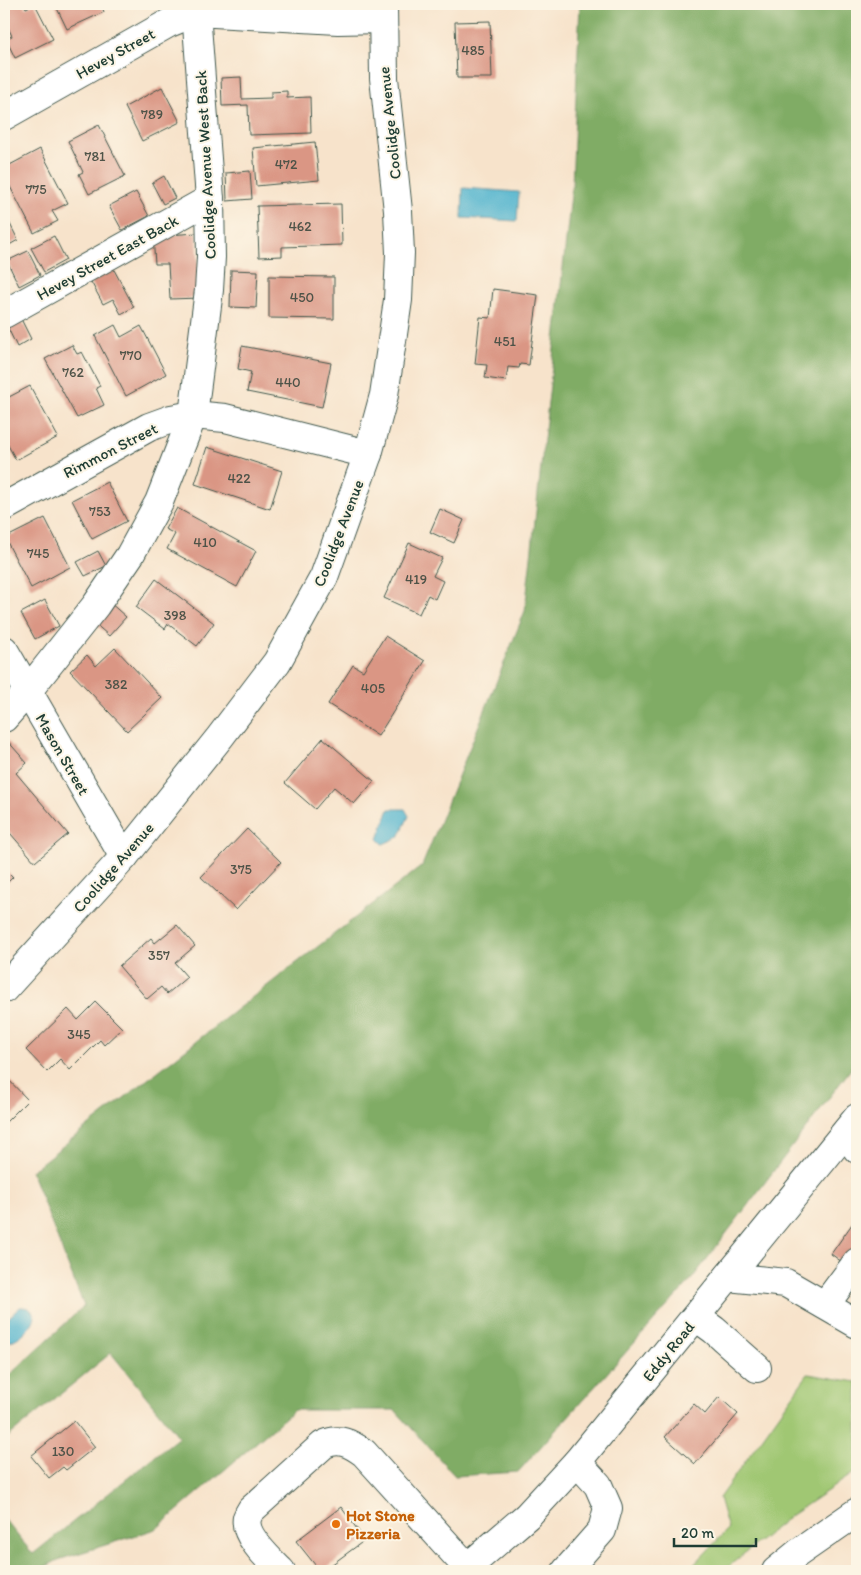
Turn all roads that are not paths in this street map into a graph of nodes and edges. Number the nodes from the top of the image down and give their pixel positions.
1 (196, 8) edge
2 (383, 11) edge
3 (4, 116) edge
4 (210, 199) junction
5 (4, 314) edge
6 (193, 415) junction
7 (368, 454) junction
8 (4, 507) edge
9 (4, 650) edge
10 (27, 692) junction
11 (4, 718) edge
12 (124, 857) junction
13 (4, 989) edge
14 (854, 1133) edge
15 (857, 1262) edge
16 (728, 1277) junction
17 (826, 1305) junction
18 (696, 1317) junction
19 (856, 1321) edge
20 (757, 1368) dead end
21 (577, 1462) junction
22 (857, 1512) edge
23 (465, 1569) edge
24 (281, 1571) edge
25 (566, 1571) edge
26 (776, 1571) edge

1 - 2 main road, Hevey Street
1 - 3 main road, Hevey Street
1 - 4 main road, Coolidge Avenue West Back
2 - 7 main road, Coolidge Avenue
4 - 5 main road, Hevey Street East Back
4 - 6 main road, Coolidge Avenue West Back
6 - 7 main road, Rimmon Street
6 - 8 main road, Rimmon Street
6 - 10 main road, Coolidge Avenue West Back
7 - 12 main road, Coolidge Avenue
9 - 10 main road, Mason Street
10 - 11 main road, Coolidge Avenue West Back
10 - 12 main road, Mason Street
12 - 13 main road, Coolidge Avenue
14 - 16 main road, Eddy Road
15 - 17 main road
16 - 17 main road
16 - 18 main road, Eddy Road
17 - 19 main road
18 - 20 main road
18 - 21 main road, Eddy Road
21 - 23 main road, Eddy Road
21 - 25 main road
22 - 26 main road
23 - 24 main road

